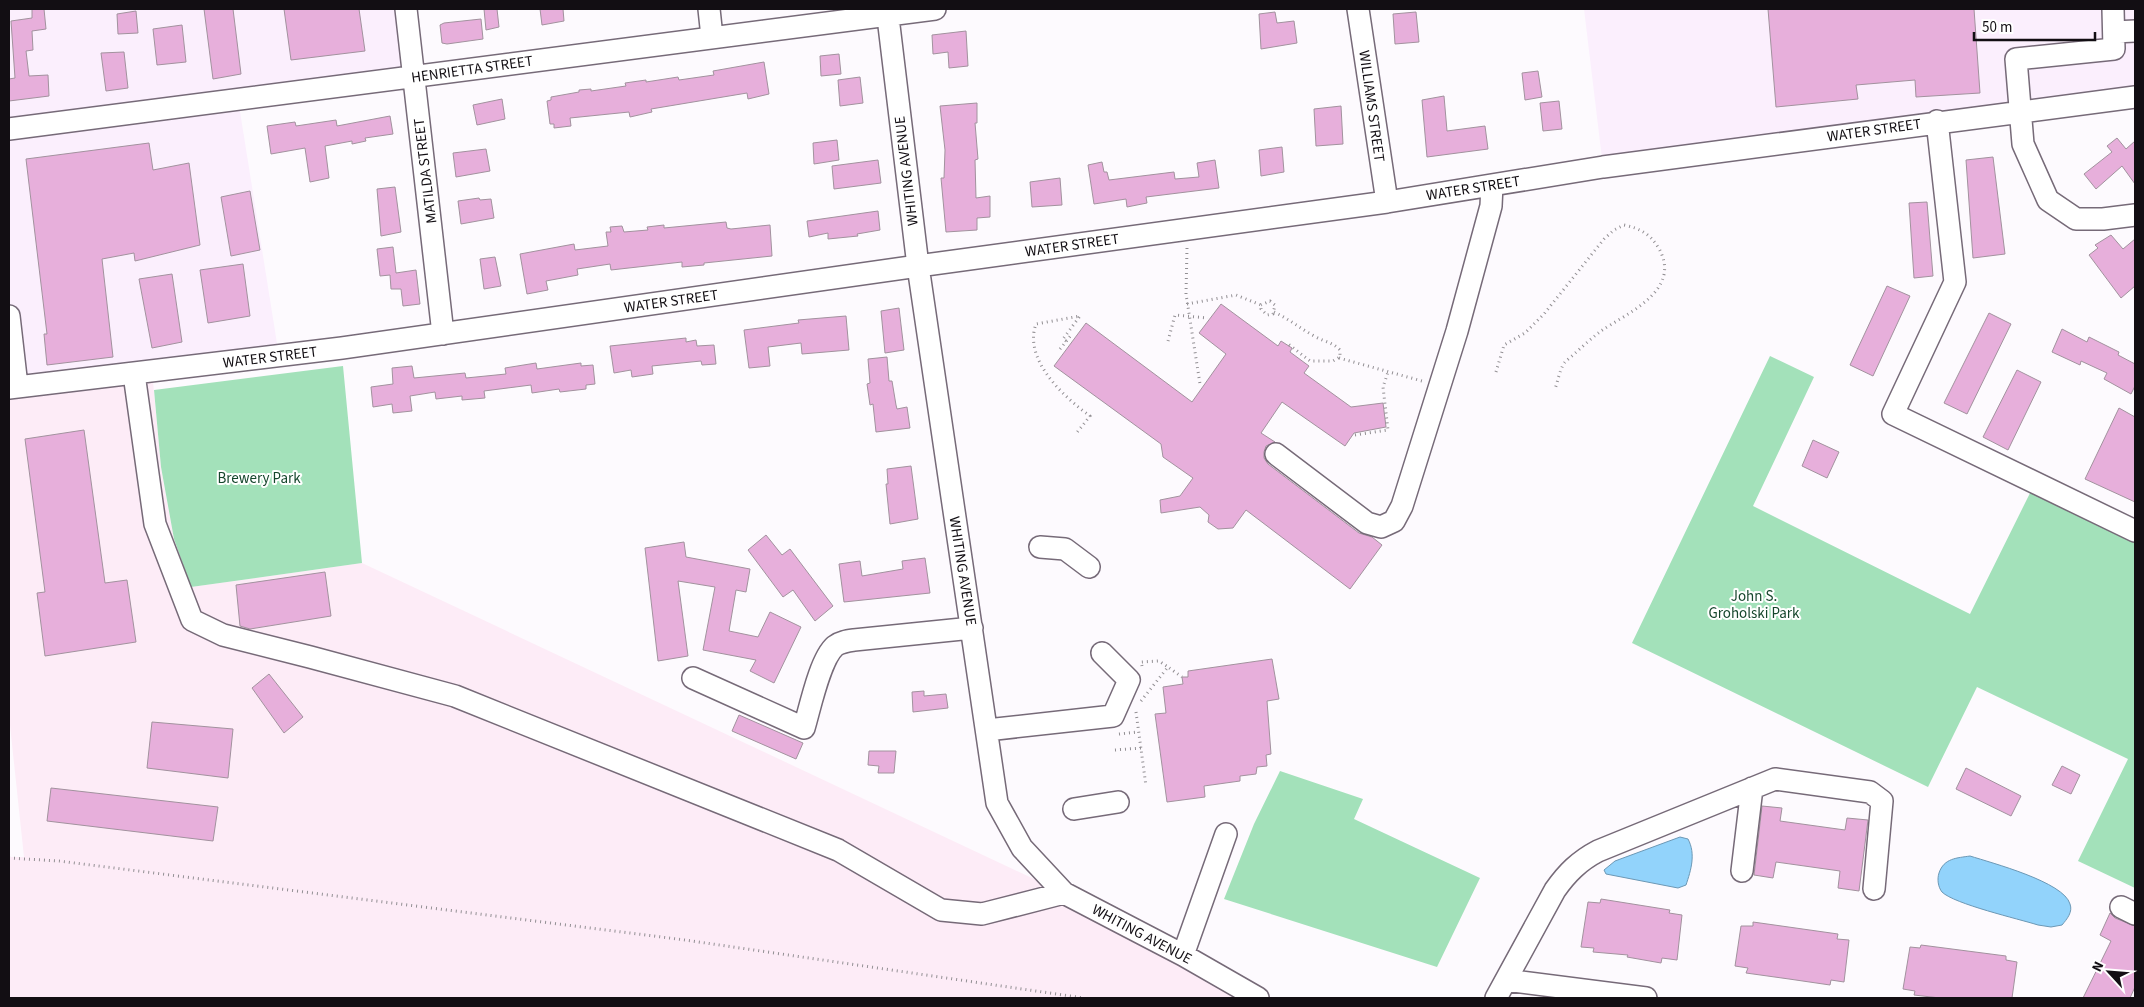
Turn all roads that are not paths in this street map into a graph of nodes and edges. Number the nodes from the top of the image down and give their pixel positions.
1 (406, 9) edge
2 (709, 9) edge
3 (935, 9) edge
4 (1358, 9) edge
5 (2113, 9) edge
6 (887, 11) edge
7 (2135, 31) edge
8 (2114, 32) junction
9 (712, 37) junction
10 (414, 77) junction
11 (2135, 97) edge
12 (2021, 112) junction
13 (1937, 121) junction
14 (9, 129) edge
15 (1492, 185) junction
16 (1387, 202) junction
17 (2135, 215) edge
18 (918, 266) junction
19 (9, 316) edge
20 (444, 334) junction
21 (134, 374) junction
22 (13, 387) edge
23 (1276, 454) dead end
24 (2135, 531) edge
25 (1040, 547) dead end
26 (1089, 567) dead end
27 (972, 628) junction
28 (1102, 653) dead end
29 (693, 678) dead end
30 (987, 730) junction
31 (1752, 788) junction
32 (1118, 802) dead end
33 (1074, 809) dead end
34 (1226, 834) dead end
35 (1742, 871) dead end
36 (1874, 889) dead end
37 (1064, 893) junction
38 (1183, 955) junction
39 (1506, 980) junction
40 (1258, 998) edge
41 (1496, 998) edge
42 (1646, 998) edge

1 - 10 street, MATILDA STREET
2 - 9 street
3 - 6 street, HENRIETTA STREET
4 - 16 street, WILLIAMS STREET
5 - 8 street
6 - 9 street, HENRIETTA STREET
6 - 18 street, WHITING AVENUE
7 - 8 street
8 - 12 street
9 - 10 street, HENRIETTA STREET
10 - 14 street, HENRIETTA STREET
10 - 20 street, MATILDA STREET
11 - 12 street, WATER STREET
12 - 13 street, WATER STREET
12 - 17 street
13 - 15 street, WATER STREET
13 - 24 street
15 - 16 street, WATER STREET
15 - 23 street
16 - 18 street, WATER STREET
18 - 20 street, WATER STREET
18 - 27 street, WHITING AVENUE
19 - 22 street
20 - 21 street, WATER STREET
21 - 22 street, WATER STREET
21 - 37 street
25 - 26 street
27 - 29 street
27 - 30 street, WHITING AVENUE
28 - 30 street
30 - 37 street, WHITING AVENUE
31 - 35 street
31 - 36 street
31 - 39 street
32 - 33 street
34 - 38 street
37 - 38 street, WHITING AVENUE
38 - 40 street, WHITING AVENUE
39 - 41 street
39 - 42 street

